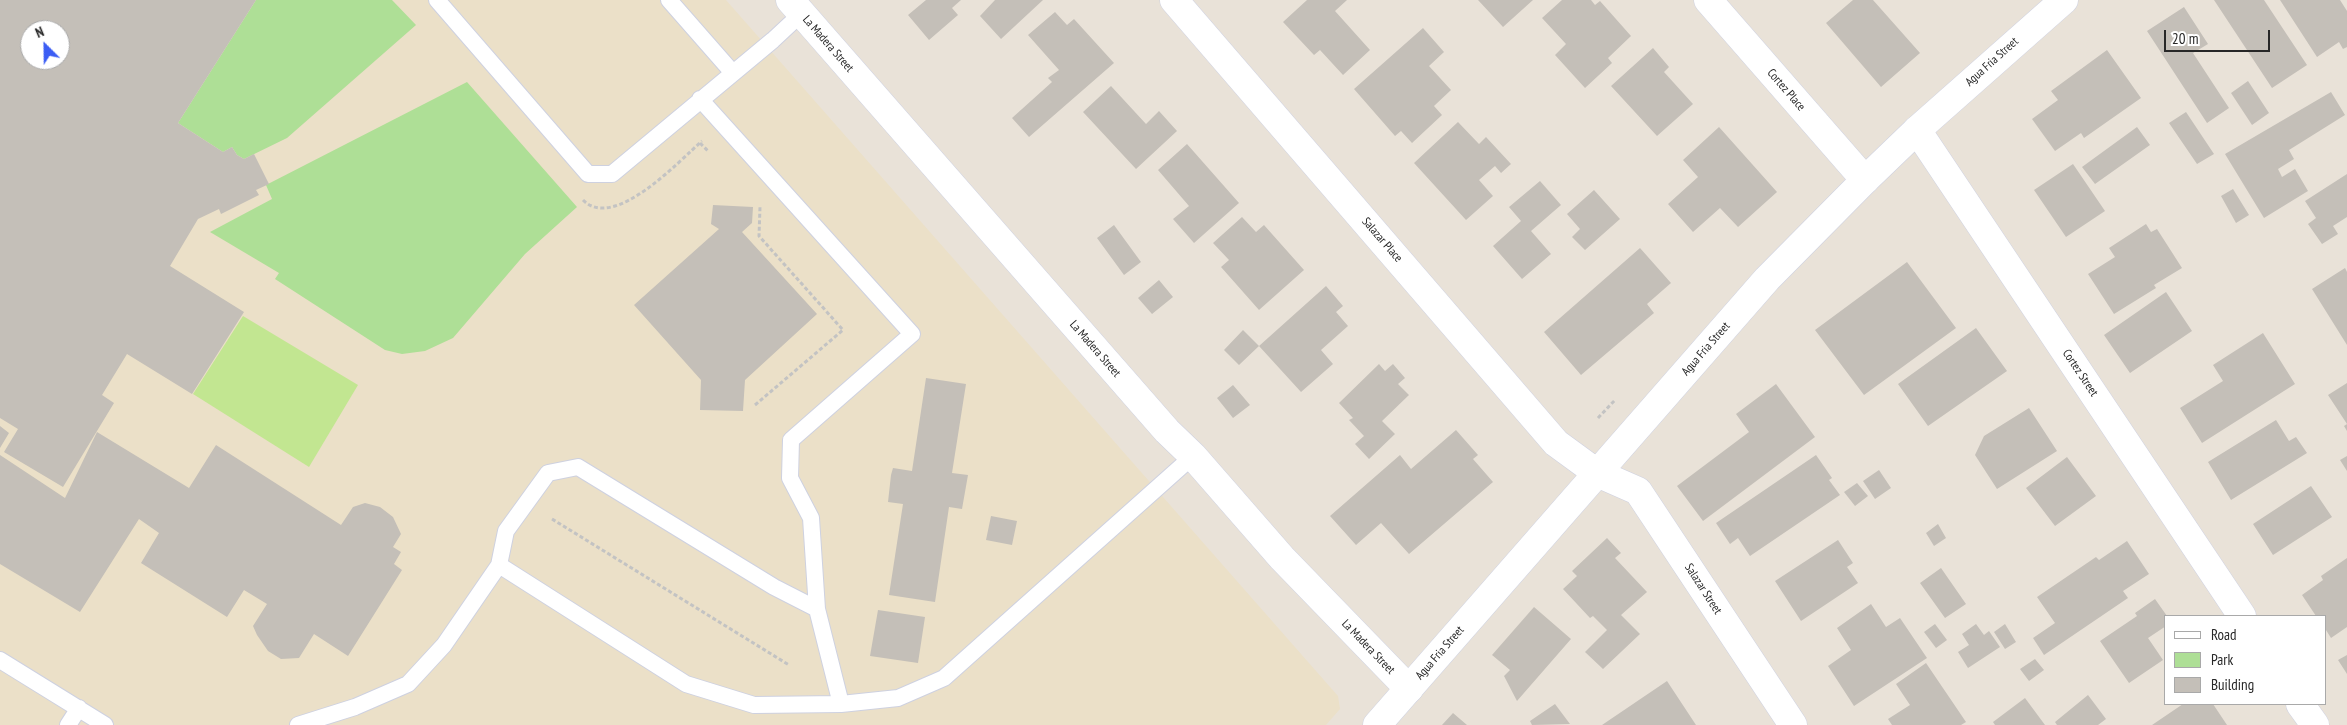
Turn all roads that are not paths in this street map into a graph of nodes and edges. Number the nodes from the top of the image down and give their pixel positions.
1 (437, 0) edge
2 (669, 0) edge
3 (1174, 0) edge
4 (1708, 0) edge
5 (2064, 0) edge
6 (796, 7) edge
7 (733, 73) junction
8 (700, 99) junction
9 (1917, 130) junction
10 (1865, 180) junction
11 (1193, 456) junction
12 (1596, 473) junction
13 (499, 565) junction
14 (818, 609) junction
15 (2241, 615) edge
16 (0, 660) edge
17 (1408, 689) junction
18 (841, 704) junction
19 (2301, 705) edge
20 (79, 708) junction
21 (68, 725) edge
22 (105, 725) edge
23 (298, 725) edge
24 (1377, 725) edge
25 (1792, 725) edge
26 (2314, 725) edge

1 - 8 lane
2 - 7 lane
3 - 12 street, Salazar Place
4 - 10 street, Cortez Place
5 - 9 street, Agua Fria Street
6 - 7 lane
6 - 11 street, La Madera Street
7 - 8 lane
8 - 14 lane
9 - 10 street, Agua Fria Street
9 - 15 street, Cortez Street
10 - 12 street, Agua Fria Street
11 - 17 street, La Madera Street
11 - 18 lane
12 - 17 street, Agua Fria Street
12 - 25 street, Salazar Street
13 - 14 lane
13 - 18 lane
13 - 23 lane
14 - 18 lane
16 - 20 lane
17 - 24 street, Agua Fria Street
19 - 26 street
20 - 21 lane
20 - 22 lane

